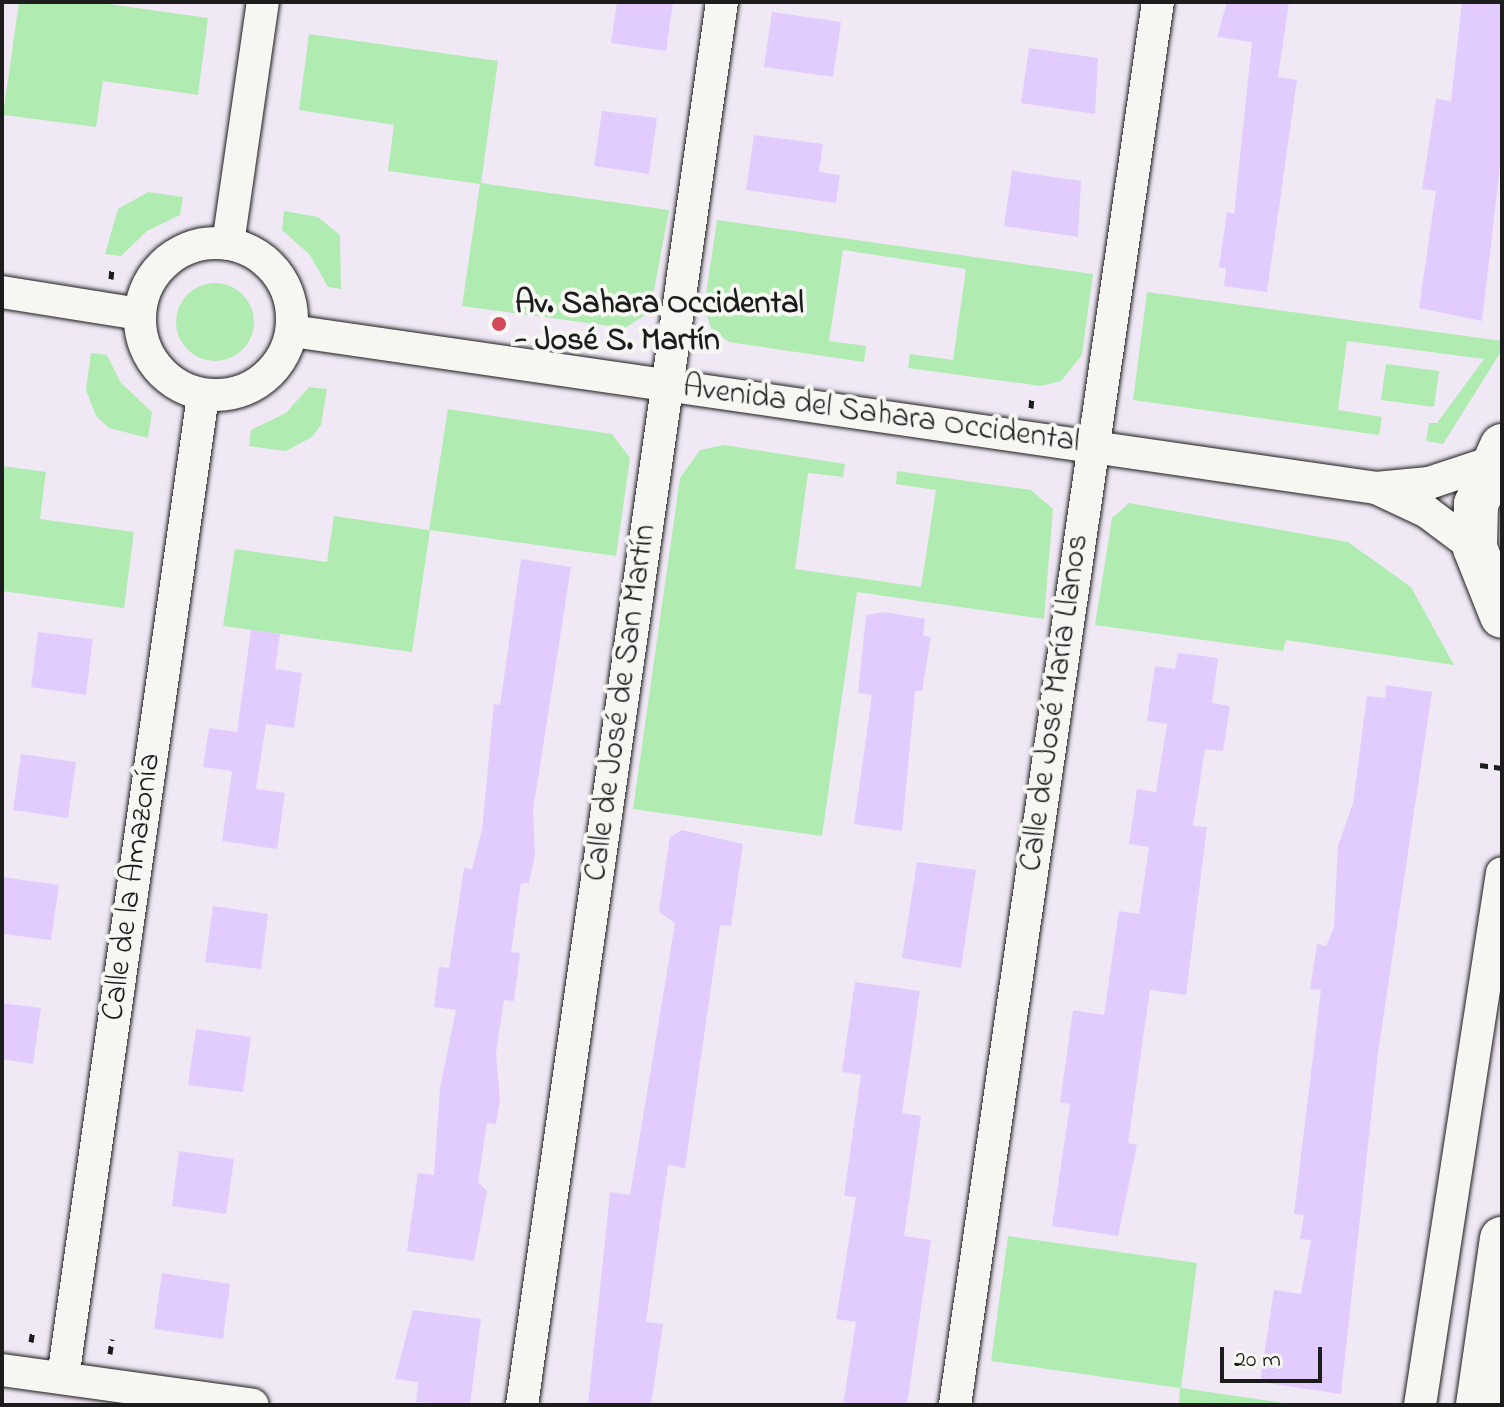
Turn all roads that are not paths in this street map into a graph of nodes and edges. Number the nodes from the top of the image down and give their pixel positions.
1 (263, 2) edge
2 (722, 2) edge
3 (1158, 2) edge
4 (228, 244) junction
5 (2, 292) edge
6 (139, 314) junction
7 (292, 331) junction
8 (667, 385) junction
9 (203, 395) junction
10 (1093, 447) junction
11 (1496, 454) edge
12 (1376, 488) junction
13 (1475, 548) junction
14 (1502, 616) edge
15 (1502, 873) edge
16 (1502, 1239) edge
17 (2, 1370) edge
18 (63, 1378) junction
19 (253, 1405) edge
20 (522, 1405) edge
21 (955, 1405) edge
22 (1420, 1405) edge
23 (1478, 1405) edge

1 - 4 street
2 - 8 street, Calle de José de San Martín
3 - 10 street, Calle de José María Llanos
4 - 6 street
4 - 7 street
5 - 6 street
6 - 9 street
7 - 8 street, Avenida del Sahara Occidental
7 - 9 street
8 - 10 street, Avenida del Sahara Occidental
8 - 20 street, Calle de José de San Martín
9 - 18 street, Calle de la Amazonía
10 - 12 street, Avenida del Sahara Occidental
10 - 21 street, Calle de José María Llanos
11 - 12 street, Avenida del Sahara Occidental
11 - 13 main road
12 - 13 street, Avenida del Sahara Occidental
13 - 14 main road
15 - 22 street
16 - 23 main road
17 - 18 street
18 - 19 street

